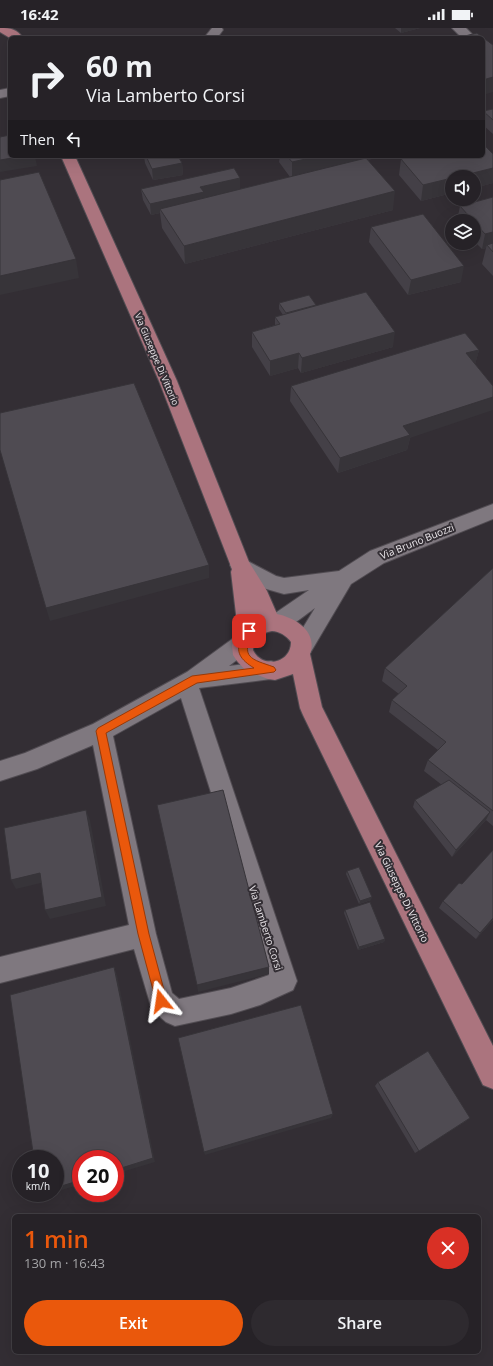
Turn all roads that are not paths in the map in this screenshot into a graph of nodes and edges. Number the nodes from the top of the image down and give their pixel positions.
1 (1, 28) edge
2 (458, 28) edge
3 (15, 36) edge
4 (468, 36) edge
5 (71, 158) edge
6 (493, 511) edge
7 (240, 564) junction
8 (344, 577) junction
9 (275, 622) junction
10 (246, 637) junction
11 (300, 652) junction
12 (273, 670) junction
13 (191, 681) junction
14 (312, 708) junction
15 (101, 731) junction
16 (0, 771) edge
17 (143, 934) junction
18 (0, 970) edge
19 (493, 1075) edge

1 - 3 main road
2 - 4 street
5 - 7 main road, Via Giuseppe Di Vittorio
6 - 8 street, Via Bruno Buozzi
7 - 8 street, Via Bruno Buozzi
7 - 9 main road, Via Giuseppe Di Vittorio
7 - 10 main road, Via Giuseppe Di Vittorio
8 - 9 street, Via Bruno Buozzi
8 - 11 street, Via Bruno Buozzi
9 - 10 main road
9 - 11 main road, Via Giuseppe Di Vittorio
10 - 12 main road, Via Giuseppe Di Vittorio
10 - 13 street
11 - 12 main road
11 - 14 main road, Via Giuseppe Di Vittorio
12 - 13 street
12 - 14 main road, Via Giuseppe Di Vittorio
13 - 15 street
13 - 17 street, Via Lamberto Corsi
14 - 19 main road, Via Giuseppe Di Vittorio
15 - 16 street
15 - 17 street, Via Lamberto Corsi
17 - 18 street

